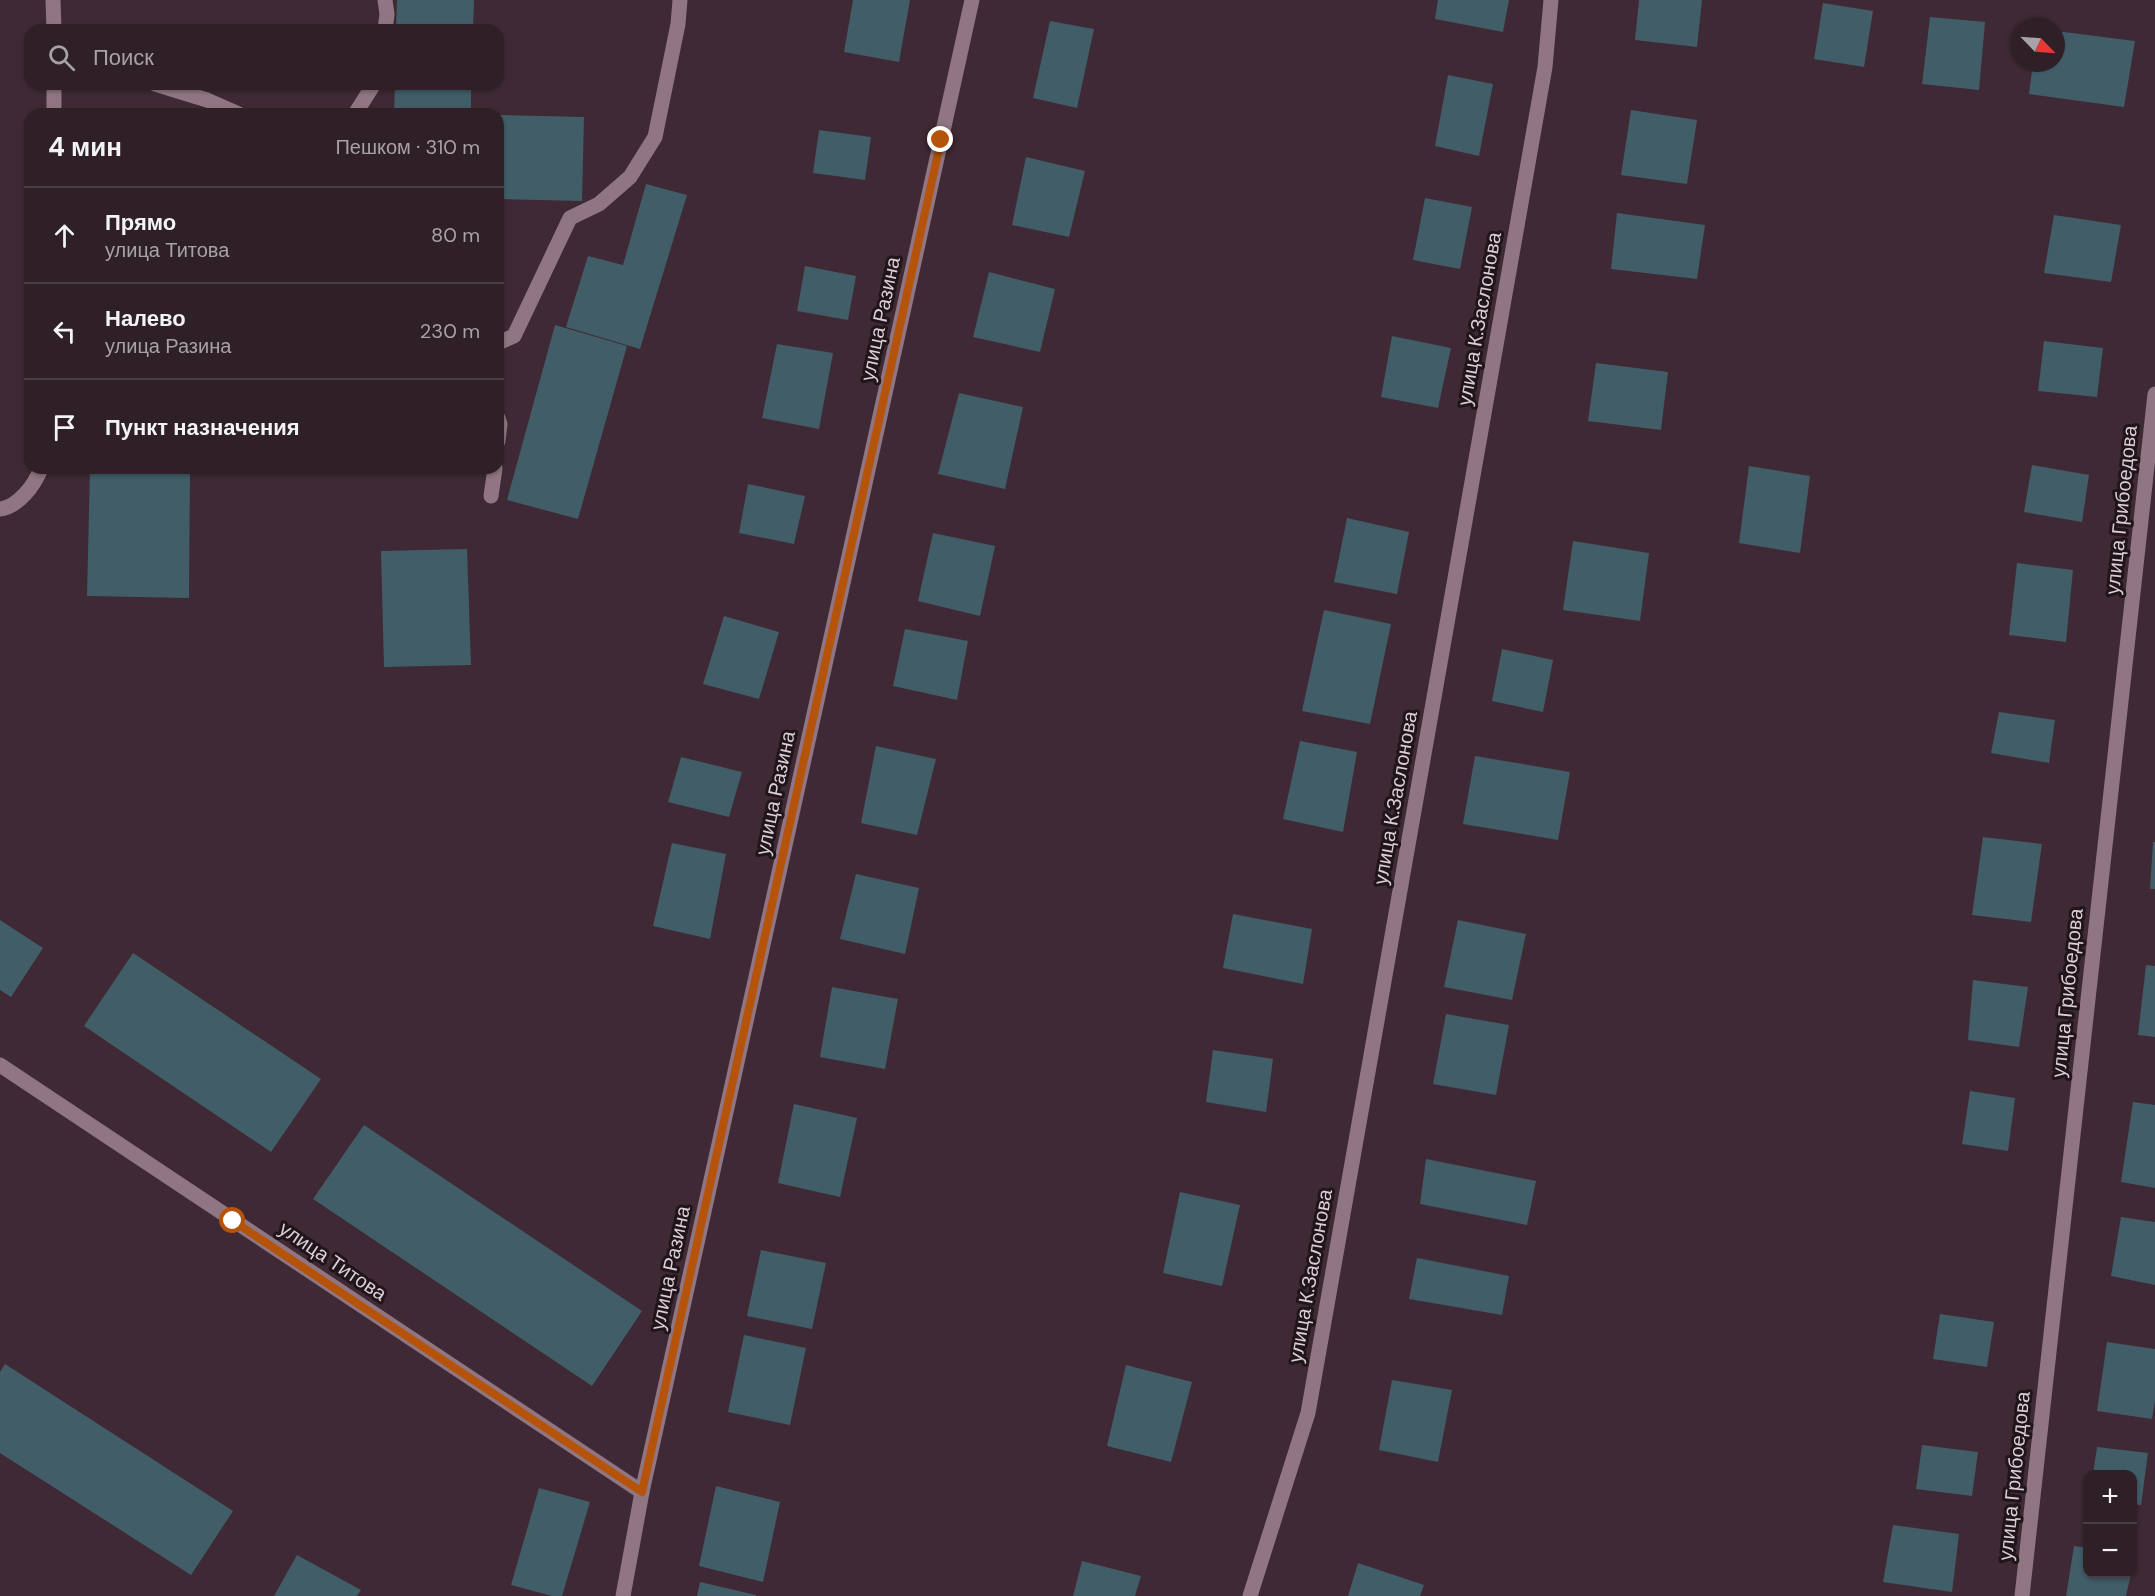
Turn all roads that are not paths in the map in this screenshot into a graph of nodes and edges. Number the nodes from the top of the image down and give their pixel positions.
1 (53, 0) edge
2 (386, 0) edge
3 (680, 0) edge
4 (972, 0) edge
5 (1551, 0) edge
6 (54, 24) edge
7 (386, 24) edge
8 (54, 90) edge
9 (174, 90) edge
10 (370, 90) edge
11 (54, 108) edge
12 (225, 108) edge
13 (359, 108) edge
14 (504, 341) edge
15 (2155, 394) edge
16 (39, 474) edge
17 (494, 474) edge
18 (492, 495) dead end
19 (0, 510) edge
20 (0, 1065) edge
21 (642, 1492) junction
22 (623, 1596) edge
23 (1250, 1596) edge
24 (2022, 1596) edge

1 - 6 street
2 - 7 street
3 - 14 street
4 - 21 street, улица Разина
5 - 23 street, улица К.Заслонова
8 - 11 street
9 - 12 street
10 - 13 street
15 - 24 street, улица Грибоедова
16 - 19 street
17 - 18 street
20 - 21 street, улица Титова
21 - 22 street, улица Разина

